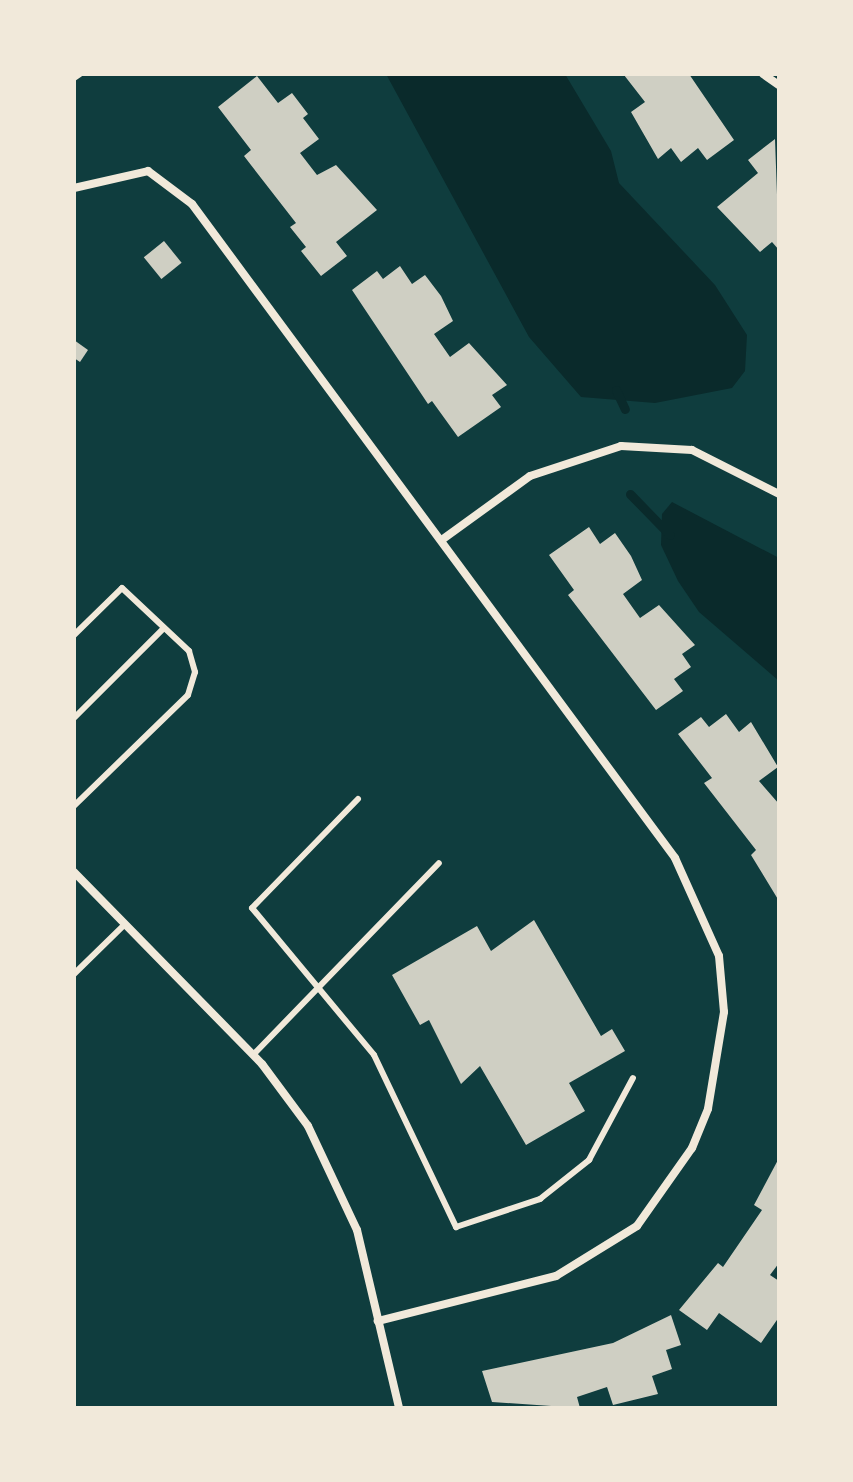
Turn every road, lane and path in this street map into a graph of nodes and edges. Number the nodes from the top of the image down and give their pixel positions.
1 (80, 74) edge
2 (763, 74) edge
3 (74, 78) edge
4 (779, 85) edge
5 (74, 188) edge
6 (779, 494) edge
7 (443, 539) junction
8 (164, 628) junction
9 (74, 635) edge
10 (74, 718) edge
11 (358, 799) dead end
12 (74, 806) edge
13 (439, 863) dead end
14 (74, 872) edge
15 (125, 924) junction
16 (74, 961) edge
17 (81, 967) junction
18 (74, 974) edge
19 (321, 985) junction
20 (253, 1055) junction
21 (633, 1078) dead end
22 (378, 1321) junction
23 (399, 1408) edge

1 - 3 lane
2 - 4 street
5 - 7 street
6 - 7 street
7 - 22 street
8 - 9 lane
8 - 10 lane
8 - 12 lane
11 - 19 lane
13 - 19 lane
14 - 15 street
15 - 17 lane
15 - 20 street
16 - 17 lane
17 - 18 lane
19 - 20 lane
19 - 21 lane
20 - 22 street
22 - 23 street

